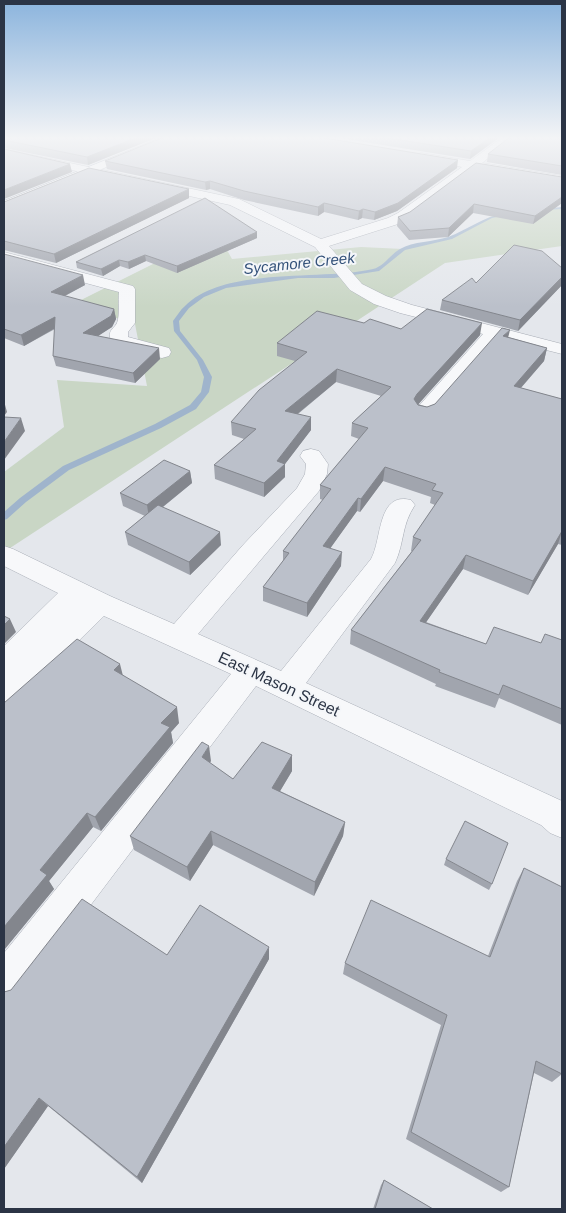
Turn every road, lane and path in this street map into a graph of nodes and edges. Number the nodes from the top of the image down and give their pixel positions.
1 (34, 194) edge
2 (203, 194) edge
3 (433, 194) edge
4 (210, 195) junction
5 (4, 206) edge
6 (185, 208) edge
7 (320, 244) junction
8 (4, 256) edge
9 (76, 262) edge
10 (59, 270) junction
11 (495, 332) junction
12 (562, 348) edge
13 (162, 352) dead end
14 (424, 412) edge
15 (311, 456) dead end
16 (403, 505) dead end
17 (4, 555) edge
18 (89, 597) junction
19 (178, 638) junction
20 (4, 664) edge
21 (251, 670) junction
22 (286, 686) junction
23 (4, 694) edge
24 (559, 817) edge
25 (4, 985) edge

1 - 5 main road
2 - 4 street
3 - 7 street
4 - 6 street
4 - 7 street
7 - 11 street
8 - 10 street
9 - 10 street
10 - 13 street
11 - 12 street
11 - 14 street
15 - 19 street
16 - 22 street
17 - 18 street, East Mason Street
18 - 19 street, East Mason Street
18 - 20 street
18 - 23 street
19 - 21 street, East Mason Street
21 - 22 street, East Mason Street
21 - 25 street
22 - 24 street, East Mason Street

